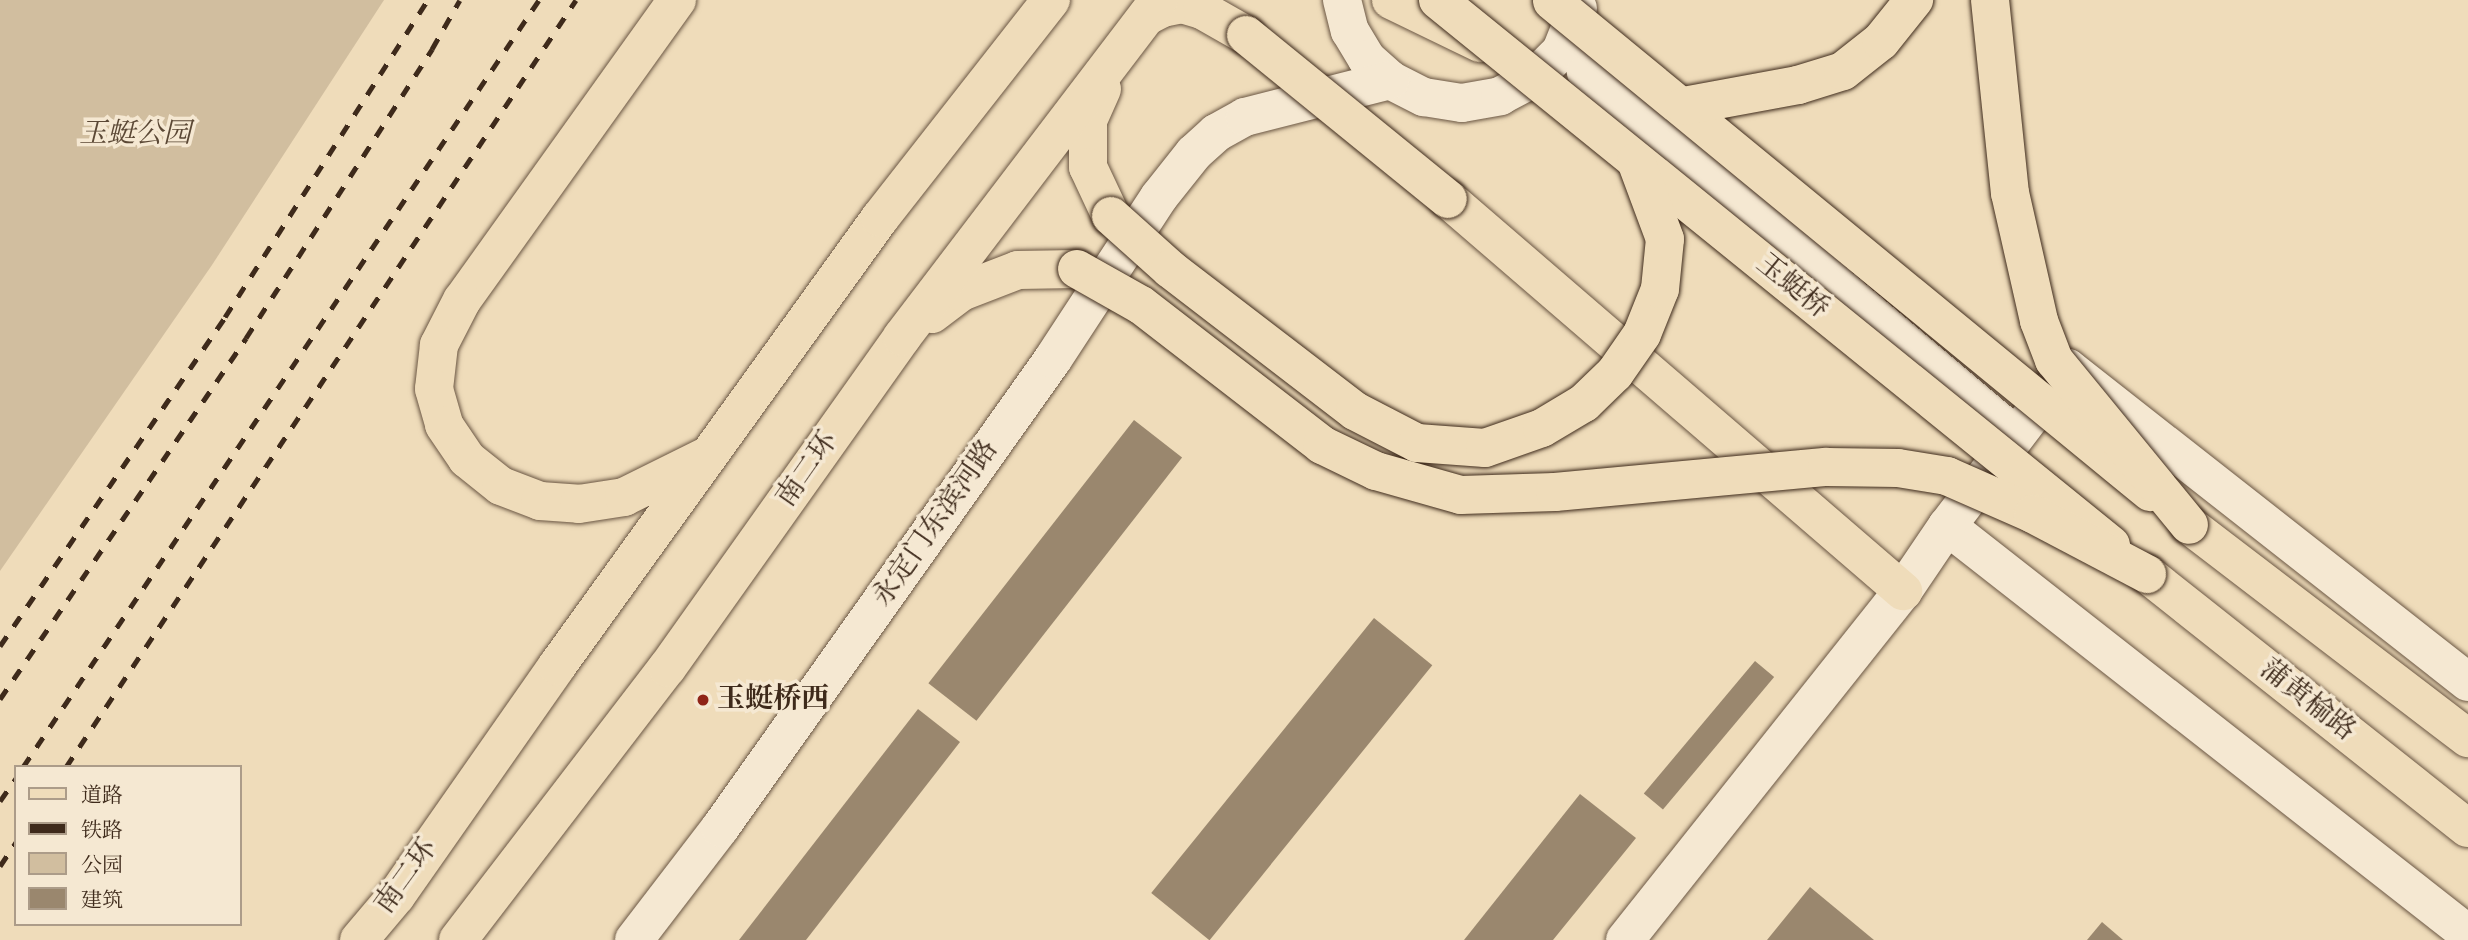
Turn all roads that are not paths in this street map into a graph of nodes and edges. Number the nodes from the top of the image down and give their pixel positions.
1 (677, 0) edge
2 (1051, 0) edge
3 (1209, 0) edge
4 (1342, 0) edge
5 (1391, 0) edge
6 (1438, 0) edge
7 (1914, 0) edge
8 (1990, 0) edge
9 (1562, 4) edge
10 (1153, 8) edge
11 (1246, 35) junction
12 (1502, 54) junction
13 (1115, 59) junction
14 (1586, 72) junction
15 (1534, 78) junction
16 (1390, 80) junction
17 (1684, 106) junction
18 (1636, 161) junction
19 (902, 337) junction
20 (2016, 436) junction
21 (710, 454) junction
22 (2189, 525) junction
23 (1947, 526) junction
24 (2147, 574) junction
25 (1903, 591) junction
26 (2468, 682) edge
27 (2468, 738) edge
28 (2468, 828) edge
29 (2468, 934) edge
30 (359, 940) edge
31 (458, 940) edge
32 (634, 940) edge
33 (1625, 940) edge

1 - 21 main road
2 - 21 main road, 南二环
3 - 11 main road
4 - 16 street
5 - 12 main road
6 - 12 main road, 玉蜓桥, bridge
7 - 17 main road, bridge
8 - 22 main road, bridge
9 - 14 street
9 - 15 street
9 - 17 main road, bridge
10 - 11 main road
10 - 13 main road, 南二环
11 - 25 main road, bridge
12 - 18 main road, 玉蜓桥, bridge
13 - 18 main road, bridge
13 - 19 main road, 南二环
14 - 15 street
14 - 20 street
15 - 16 street
16 - 32 street, 永定门东滨河路
17 - 22 main road, bridge
18 - 24 main road, 玉蜓桥, bridge
19 - 24 main road, bridge
19 - 31 main road, 南二环
20 - 23 street
20 - 26 street
21 - 30 main road, 南二环
22 - 27 main road
23 - 25 street
23 - 29 street
24 - 28 main road, 蒲黄榆路
25 - 33 street

